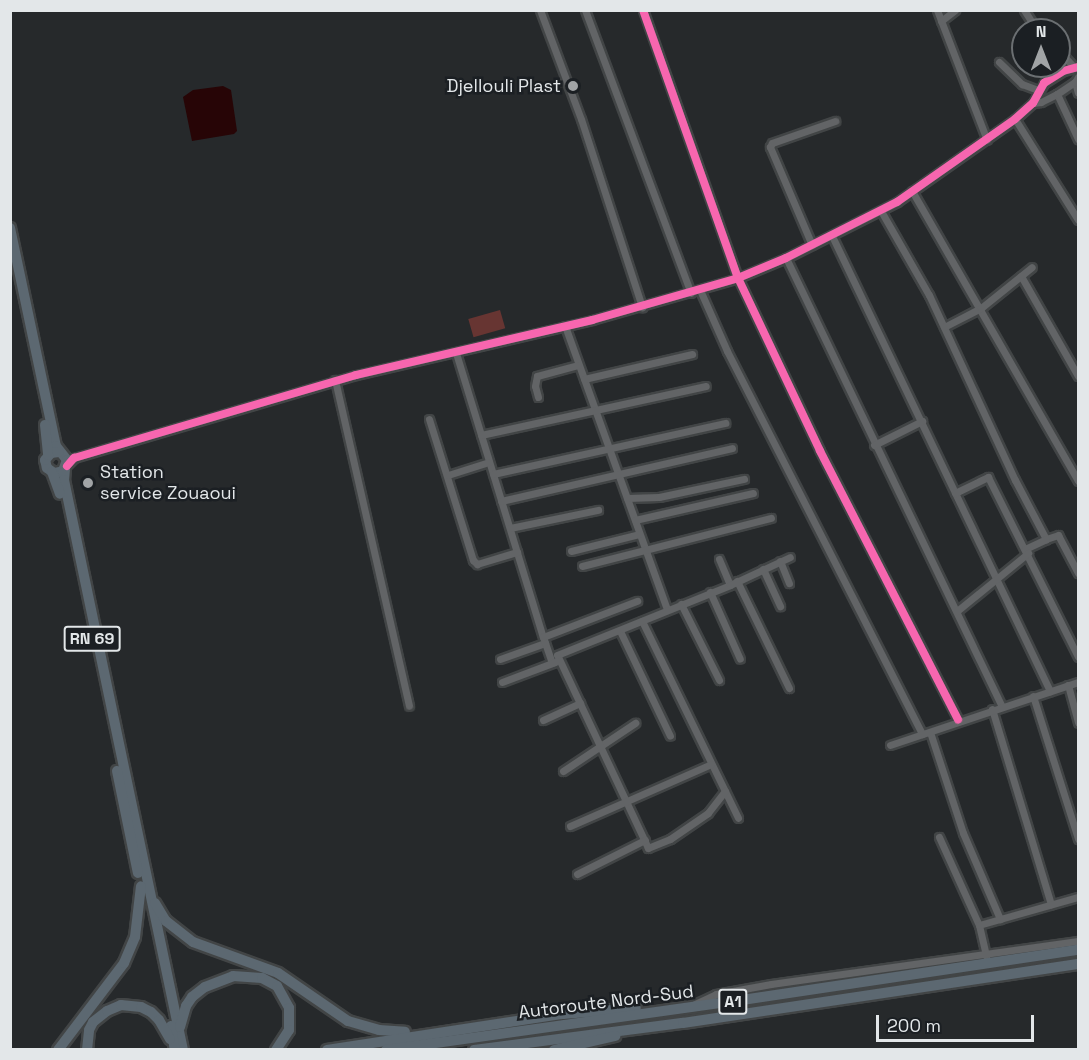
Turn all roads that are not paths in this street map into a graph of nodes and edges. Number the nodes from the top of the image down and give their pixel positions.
1 (540, 10) edge
2 (585, 10) edge
3 (643, 10) edge
4 (937, 10) edge
5 (955, 10) edge
6 (941, 21) junction
7 (999, 62) dead end
8 (1076, 67) edge
9 (1077, 79) edge
10 (1038, 90) junction
11 (1078, 93) edge
12 (1058, 94) junction
13 (1033, 103) junction
14 (1015, 119) junction
15 (835, 121) dead end
16 (1078, 139) edge
17 (987, 140) junction
18 (912, 190) junction
19 (881, 211) junction
20 (1078, 220) edge
21 (10, 228) edge
22 (832, 236) junction
23 (812, 245) junction
24 (786, 258) junction
25 (10, 260) edge
26 (1032, 267) dead end
27 (1022, 276) junction
28 (738, 278) junction
29 (700, 290) junction
30 (691, 293) junction
31 (642, 307) junction
32 (981, 308) junction
33 (565, 326) junction
34 (944, 327) junction
35 (456, 353) junction
36 (692, 354) dead end
37 (578, 365) junction
38 (1078, 376) edge
39 (584, 379) junction
40 (335, 380) junction
41 (706, 386) dead end
42 (538, 397) dead end
43 (595, 410) junction
44 (429, 420) dead end
45 (922, 421) junction
46 (725, 423) dead end
47 (481, 435) junction
48 (874, 445) junction
49 (732, 448) dead end
50 (609, 449) junction
51 (63, 459) junction
52 (489, 462) junction
53 (52, 472) junction
54 (493, 474) junction
55 (448, 475) junction
56 (618, 475) junction
57 (744, 478) dead end
58 (1078, 482) edge
59 (753, 493) dead end
60 (955, 493) junction
61 (627, 498) junction
62 (501, 501) junction
63 (598, 510) dead end
64 (771, 519) dead end
65 (635, 520) junction
66 (510, 528) junction
67 (639, 534) junction
68 (1046, 539) junction
69 (645, 550) junction
70 (571, 551) dead end
71 (1026, 551) junction
72 (517, 552) junction
73 (790, 557) dead end
74 (719, 559) dead end
75 (780, 561) junction
76 (582, 566) dead end
77 (763, 569) junction
78 (1078, 573) edge
79 (996, 578) junction
80 (734, 583) junction
81 (789, 583) dead end
82 (710, 592) junction
83 (637, 601) dead end
84 (681, 604) junction
85 (780, 606) dead end
86 (667, 609) junction
87 (957, 611) junction
88 (642, 621) junction
89 (620, 631) junction
90 (544, 640) junction
91 (1078, 657) edge
92 (500, 659) dead end
93 (555, 659) junction
94 (740, 659) dead end
95 (719, 680) dead end
96 (502, 682) dead end
97 (1078, 682) edge
98 (1068, 685) junction
99 (789, 688) dead end
100 (1050, 691) junction
101 (1033, 696) junction
102 (580, 704) junction
103 (409, 706) dead end
104 (1002, 706) junction
105 (992, 709) junction
106 (543, 720) dead end
107 (958, 720) junction
108 (635, 723) dead end
109 (1078, 723) edge
110 (926, 733) junction
111 (670, 736) dead end
112 (600, 745) junction
113 (890, 745) dead end
114 (711, 764) junction
115 (563, 771) dead end
116 (725, 791) junction
117 (626, 801) junction
118 (738, 818) dead end
119 (570, 826) dead end
120 (939, 837) dead end
121 (1078, 839) edge
122 (645, 840) junction
123 (577, 874) dead end
124 (145, 887) junction
125 (1078, 897) edge
126 (1051, 904) junction
127 (999, 919) junction
128 (979, 925) junction
129 (1078, 941) edge
130 (1078, 950) edge
131 (986, 956) junction
132 (1078, 964) edge
133 (684, 1009) junction
134 (683, 1023) junction
135 (454, 1030) junction
136 (179, 1033) junction
137 (178, 1049) edge
138 (58, 1050) edge
139 (87, 1050) edge
140 (276, 1050) edge
141 (327, 1050) edge
142 (386, 1050) edge
143 (474, 1050) edge
144 (554, 1050) edge

1 - 31 street
2 - 30 street
3 - 28 street
4 - 6 street
5 - 6 street
6 - 17 street
7 - 10 street
8 - 10 street
9 - 11 street
9 - 12 street
10 - 13 street
12 - 13 street
12 - 16 street
13 - 14 street
14 - 17 street
14 - 20 street
15 - 23 street
17 - 18 street
18 - 19 street
18 - 32 street
19 - 22 street
19 - 34 street
21 - 51 highway, RN 69
22 - 23 street
22 - 45 street
23 - 24 street
24 - 28 street
24 - 48 street
25 - 51 highway, RN 69
26 - 27 street
27 - 32 street
27 - 38 street
28 - 29 street
28 - 107 street
29 - 30 street
29 - 110 street
30 - 31 street
31 - 33 street
32 - 34 street
32 - 58 street
33 - 35 street
33 - 37 street
34 - 68 street
35 - 40 street
35 - 47 street
36 - 39 street
37 - 39 street
37 - 42 street
39 - 43 street
40 - 51 street
40 - 103 street
41 - 43 street
43 - 47 street
43 - 50 street
44 - 55 street
45 - 48 street
45 - 60 street
46 - 50 street
47 - 52 street
48 - 87 street
49 - 56 street
50 - 54 street
50 - 56 street
51 - 53 highway
51 - 53 highway
51 - 124 highway, RN 69
52 - 54 street
52 - 55 street
53 - 124 highway, RN 69
54 - 62 street
55 - 72 street
56 - 61 street
56 - 62 street
57 - 61 street
59 - 65 street
60 - 71 street
60 - 79 street
61 - 65 street
62 - 66 street
63 - 66 street
64 - 69 street
65 - 67 street
66 - 72 street
67 - 69 street
67 - 70 street
68 - 71 street
68 - 78 street
69 - 76 street
69 - 86 street
71 - 79 street
71 - 91 street
72 - 90 street
73 - 75 street
74 - 80 street
75 - 77 street
75 - 81 street
77 - 80 street
77 - 85 street
79 - 87 street
79 - 100 street
80 - 82 street
80 - 99 street
82 - 84 street
82 - 94 street
83 - 90 street
84 - 86 street
84 - 95 street
86 - 88 street
87 - 104 street
88 - 89 street
88 - 114 street
89 - 93 street
89 - 111 street
90 - 92 street
90 - 93 street
93 - 96 street
93 - 102 street
97 - 98 street
98 - 100 street
98 - 109 street
100 - 101 street
101 - 104 street
101 - 121 street
102 - 106 street
102 - 112 street
104 - 105 street
105 - 107 street
105 - 126 street
107 - 110 street
108 - 112 street
110 - 113 street
110 - 127 street
112 - 115 street
112 - 117 street
114 - 116 street
114 - 117 street
116 - 118 street
116 - 122 street
117 - 119 street
117 - 122 street
120 - 128 street
122 - 123 street
124 - 135 highway
124 - 136 highway, RN 69
124 - 137 highway, RN 69
124 - 138 highway
125 - 126 street
126 - 127 street
127 - 128 street
128 - 131 street
129 - 131 street
130 - 133 highway, Autoroute Nord-Sud / A1
131 - 133 street
132 - 134 highway, Autoroute Nord-Sud / A1
133 - 135 highway
133 - 142 highway, Autoroute Nord-Sud / A1
134 - 143 highway, Autoroute Nord-Sud / A1
134 - 144 highway
135 - 141 highway
136 - 137 highway, RN 69
136 - 140 highway
137 - 139 highway

